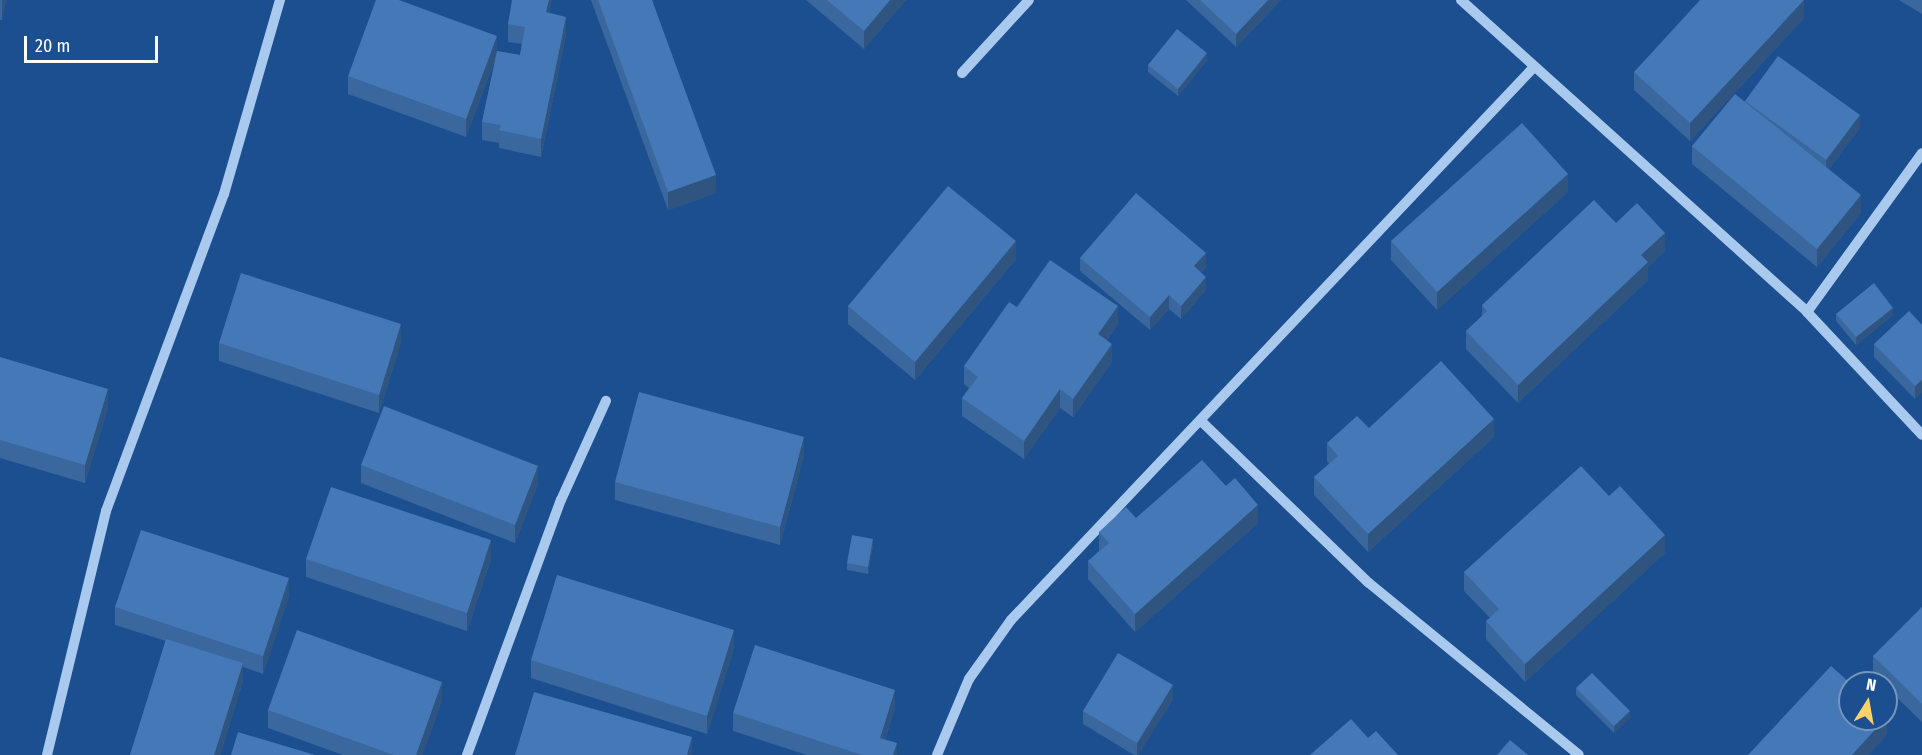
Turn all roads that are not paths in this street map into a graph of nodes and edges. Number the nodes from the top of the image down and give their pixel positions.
1 (280, 0) edge
2 (1029, 0) edge
3 (1461, 0) edge
4 (1532, 69) junction
5 (962, 73) dead end
6 (1922, 153) edge
7 (1808, 312) junction
8 (606, 401) dead end
9 (1201, 421) junction
10 (1922, 435) edge
11 (47, 755) edge
12 (466, 755) edge
13 (938, 755) edge
14 (1579, 755) edge

1 - 11 street
2 - 5 street
3 - 4 street
4 - 7 street
4 - 9 street
6 - 7 street
7 - 10 street
8 - 12 street
9 - 13 street
9 - 14 street

